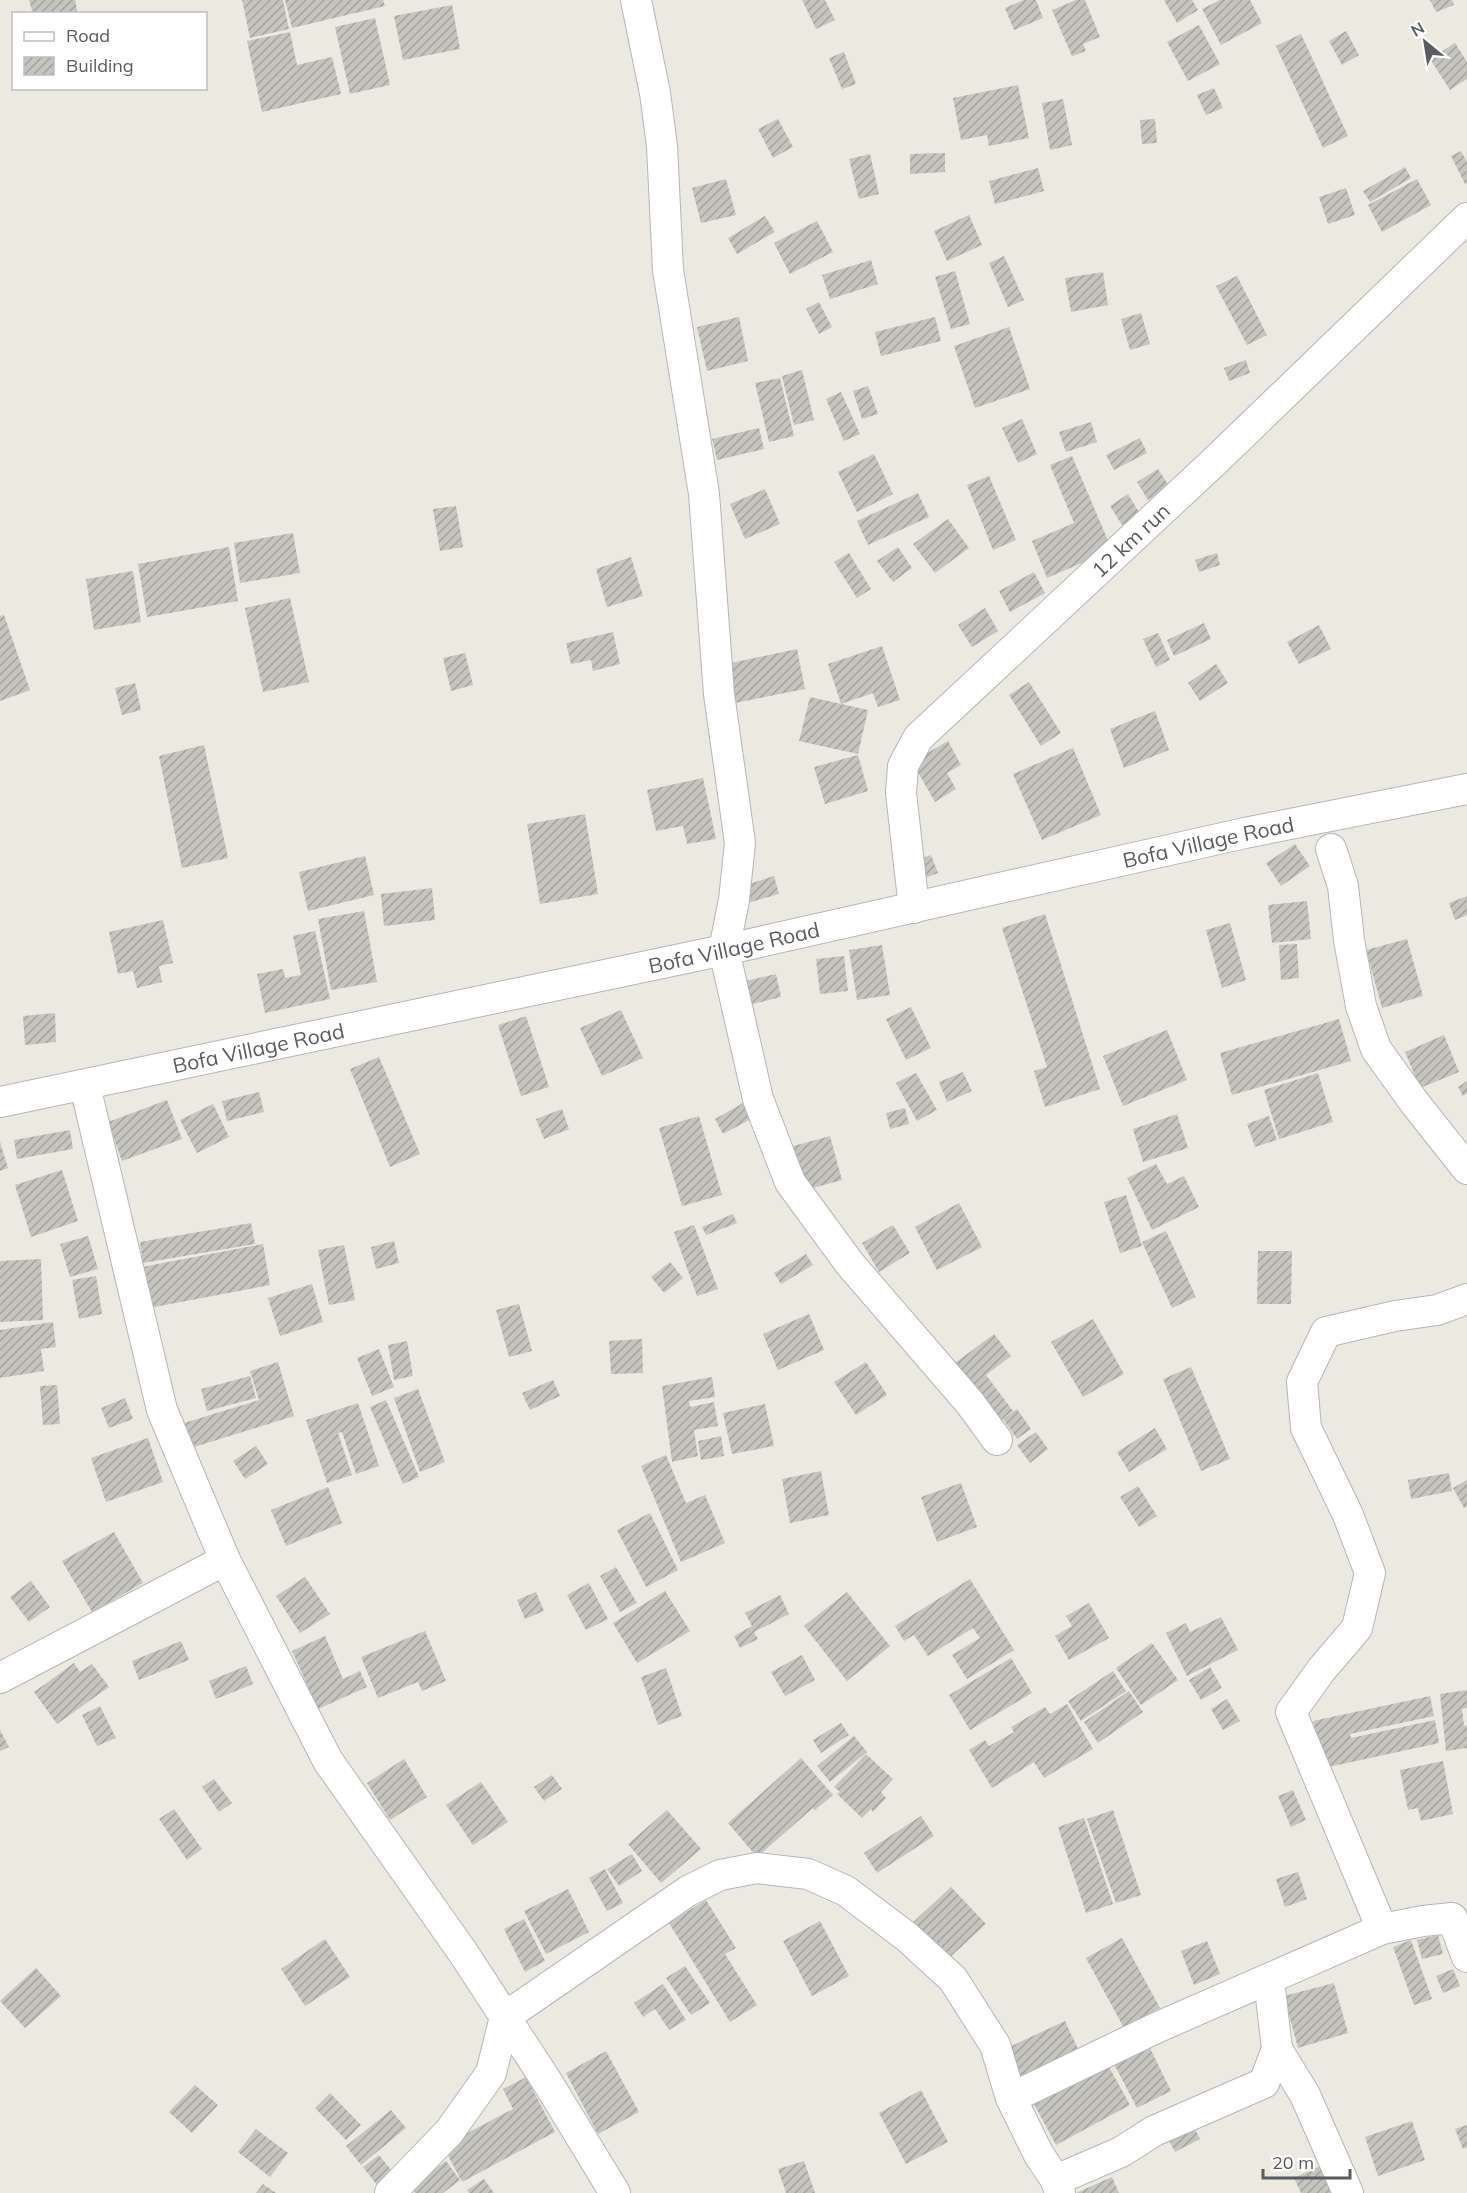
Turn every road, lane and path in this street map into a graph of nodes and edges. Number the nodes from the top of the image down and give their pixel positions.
1 (636, 0) edge
2 (1467, 218) edge
3 (1467, 789) edge
4 (1331, 849) dead end
5 (914, 908) junction
6 (724, 950) junction
7 (85, 1086) junction
8 (0, 1102) edge
9 (1467, 1169) edge
10 (1467, 1299) edge
11 (997, 1440) dead end
12 (225, 1560) junction
13 (0, 1678) edge
14 (1460, 1917) edge
15 (1382, 1929) junction
16 (1467, 1957) edge
17 (1269, 1980) junction
18 (505, 2017) junction
19 (1277, 2049) junction
20 (1011, 2098) junction
21 (1058, 2187) edge
22 (390, 2193) edge
23 (615, 2193) edge
24 (1348, 2193) edge

1 - 6 street
2 - 5 street, 12 km run
3 - 5 street, Bofa Village Road
4 - 9 street
5 - 6 street, Bofa Village Road
6 - 7 street, Bofa Village Road
6 - 11 street
7 - 8 street, Bofa Village Road
7 - 12 street
10 - 15 street
12 - 13 street
12 - 18 street
14 - 15 street
14 - 16 street
15 - 17 street
17 - 19 street
17 - 20 street
18 - 20 street
18 - 22 street
18 - 23 street
19 - 21 street
19 - 24 street
20 - 21 street

